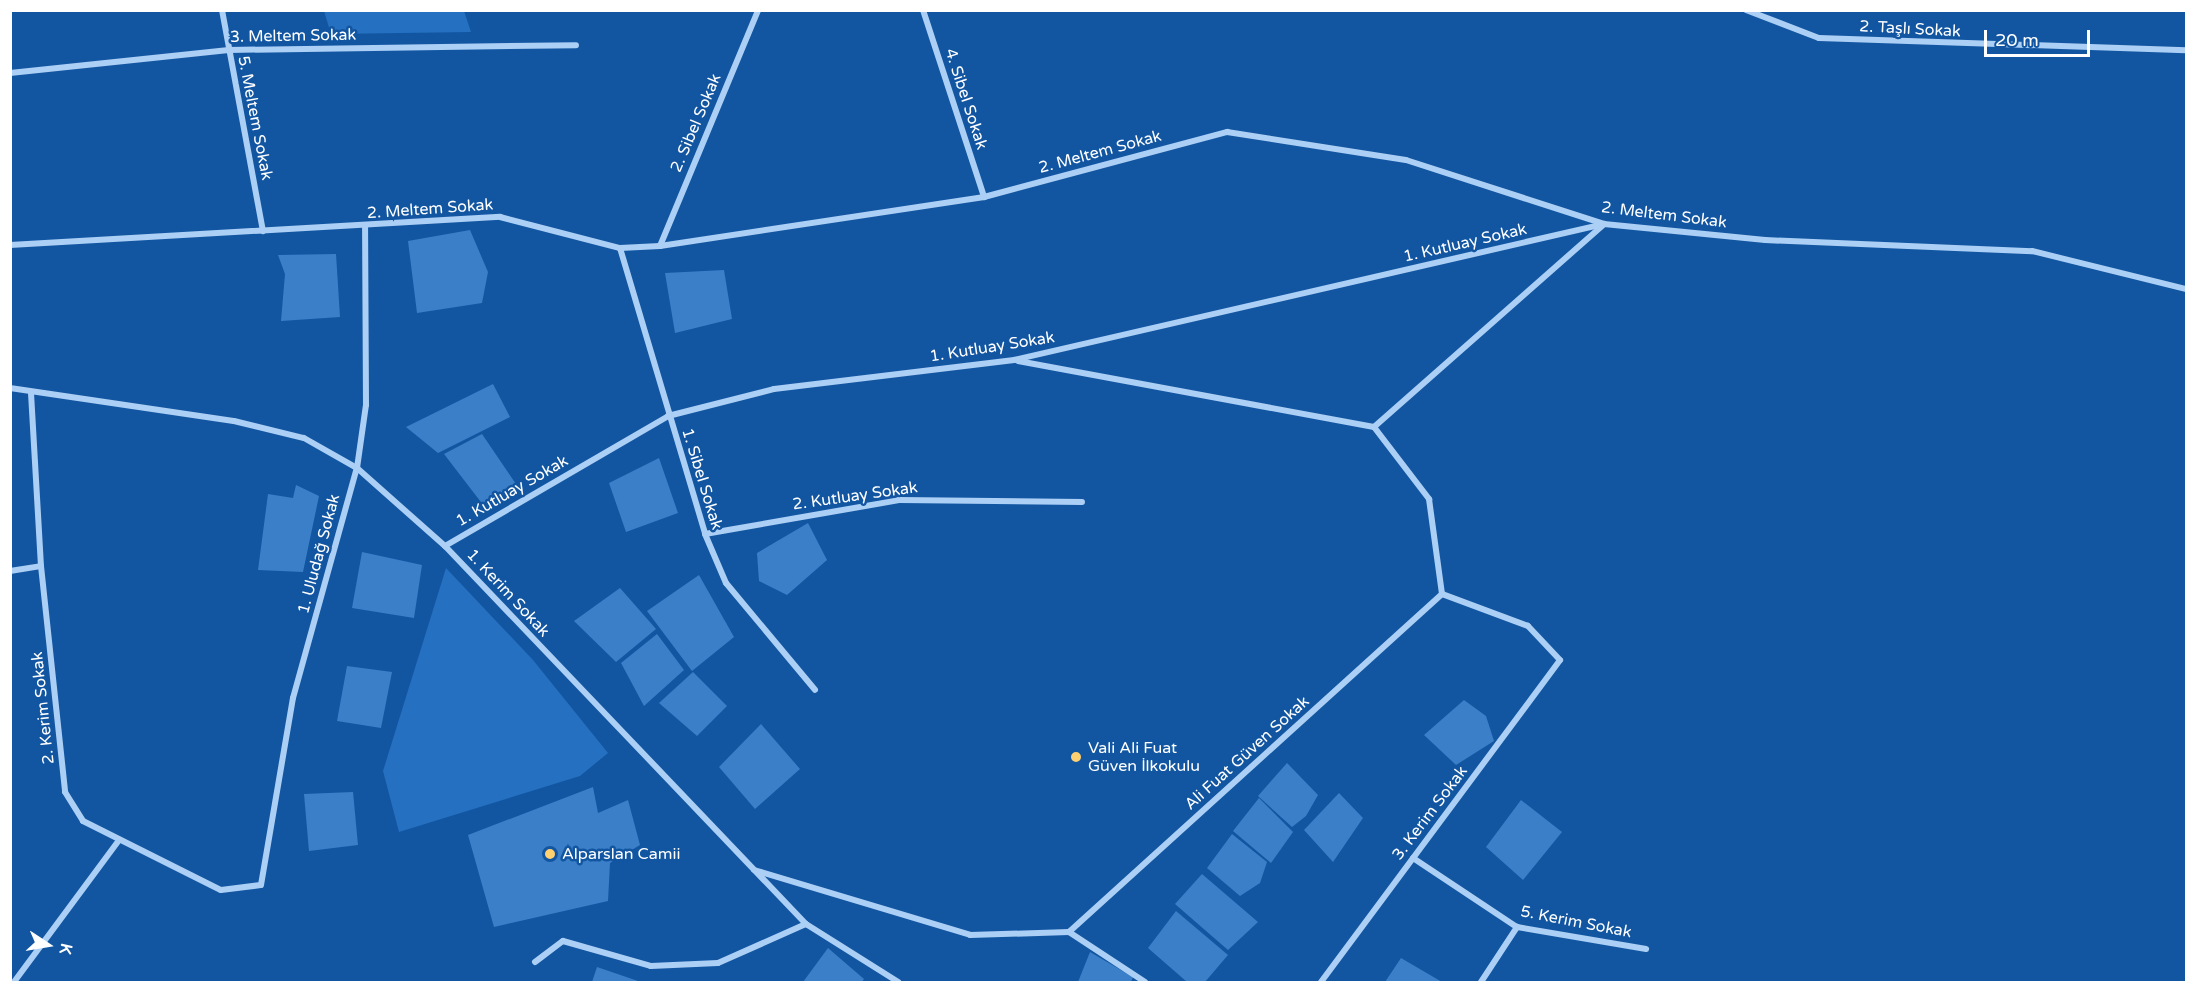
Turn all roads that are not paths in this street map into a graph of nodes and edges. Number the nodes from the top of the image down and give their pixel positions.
1 (222, 10) edge
2 (758, 10) edge
3 (923, 10) edge
4 (1746, 10) edge
5 (576, 45) dead end
6 (229, 50) junction
7 (2187, 50) edge
8 (10, 73) edge
9 (984, 197) junction
10 (1604, 224) junction
11 (366, 226) junction
12 (263, 231) junction
13 (10, 245) edge
14 (660, 246) junction
15 (620, 248) junction
16 (2187, 289) edge
17 (1014, 360) junction
18 (10, 388) edge
19 (31, 393) junction
20 (668, 416) junction
21 (1374, 427) junction
22 (357, 468) junction
23 (1082, 502) dead end
24 (705, 534) junction
25 (445, 546) junction
26 (41, 566) junction
27 (10, 572) edge
28 (1442, 594) junction
29 (815, 690) dead end
30 (119, 840) junction
31 (1413, 858) junction
32 (750, 869) junction
33 (261, 885) joint
34 (806, 924) junction
35 (1517, 927) junction
36 (1069, 932) junction
37 (1646, 949) dead end
38 (535, 962) dead end
39 (14, 982) edge
40 (898, 982) edge
41 (1145, 982) edge
42 (1321, 982) edge
43 (1481, 982) edge

1 - 6 street, 5. Meltem Sokak
2 - 14 street, 2. Sibel Sokak
3 - 9 street, 4. Sibel Sokak
4 - 7 street, 2. Taşlı Sokak
5 - 6 street, 3. Meltem Sokak
6 - 8 street, 3. Meltem Sokak
6 - 12 street, 5. Meltem Sokak
9 - 10 street, 2. Meltem Sokak
9 - 14 street, 2. Meltem Sokak
10 - 16 street, 2. Meltem Sokak
10 - 17 street, 1. Kutluay Sokak
10 - 21 street
11 - 12 street, 2. Meltem Sokak
11 - 15 street, 2. Meltem Sokak
11 - 22 street, 1. Uludağ Sokak
12 - 13 street, 2. Meltem Sokak
14 - 15 street, 2. Meltem Sokak
15 - 20 street, 1. Sibel Sokak
17 - 20 street, 1. Kutluay Sokak
17 - 21 street
18 - 19 street, 1. Kerim Sokak
19 - 22 street, 1. Kerim Sokak
19 - 26 street, 2. Kerim Sokak
20 - 24 street, 1. Sibel Sokak
20 - 25 street, 1. Kutluay Sokak
21 - 28 street
22 - 25 street, 1. Kerim Sokak
22 - 33 street, 1. Uludağ Sokak
23 - 24 street, 2. Kutluay Sokak
24 - 29 street, 1. Sibel Sokak
25 - 32 street, 1. Kerim Sokak
26 - 27 street
26 - 30 street, 2. Kerim Sokak
28 - 31 street, 3. Kerim Sokak
28 - 36 street, Ali Fuat Güven Sokak
30 - 33 street, 2. Kerim Sokak
30 - 39 street
31 - 35 street, 5. Kerim Sokak
31 - 42 street, 3. Kerim Sokak
32 - 34 street, 1. Kerim Sokak
32 - 36 street
34 - 38 street
34 - 40 street, 1. Kerim Sokak
35 - 37 street, 5. Kerim Sokak
35 - 43 street
36 - 41 street

